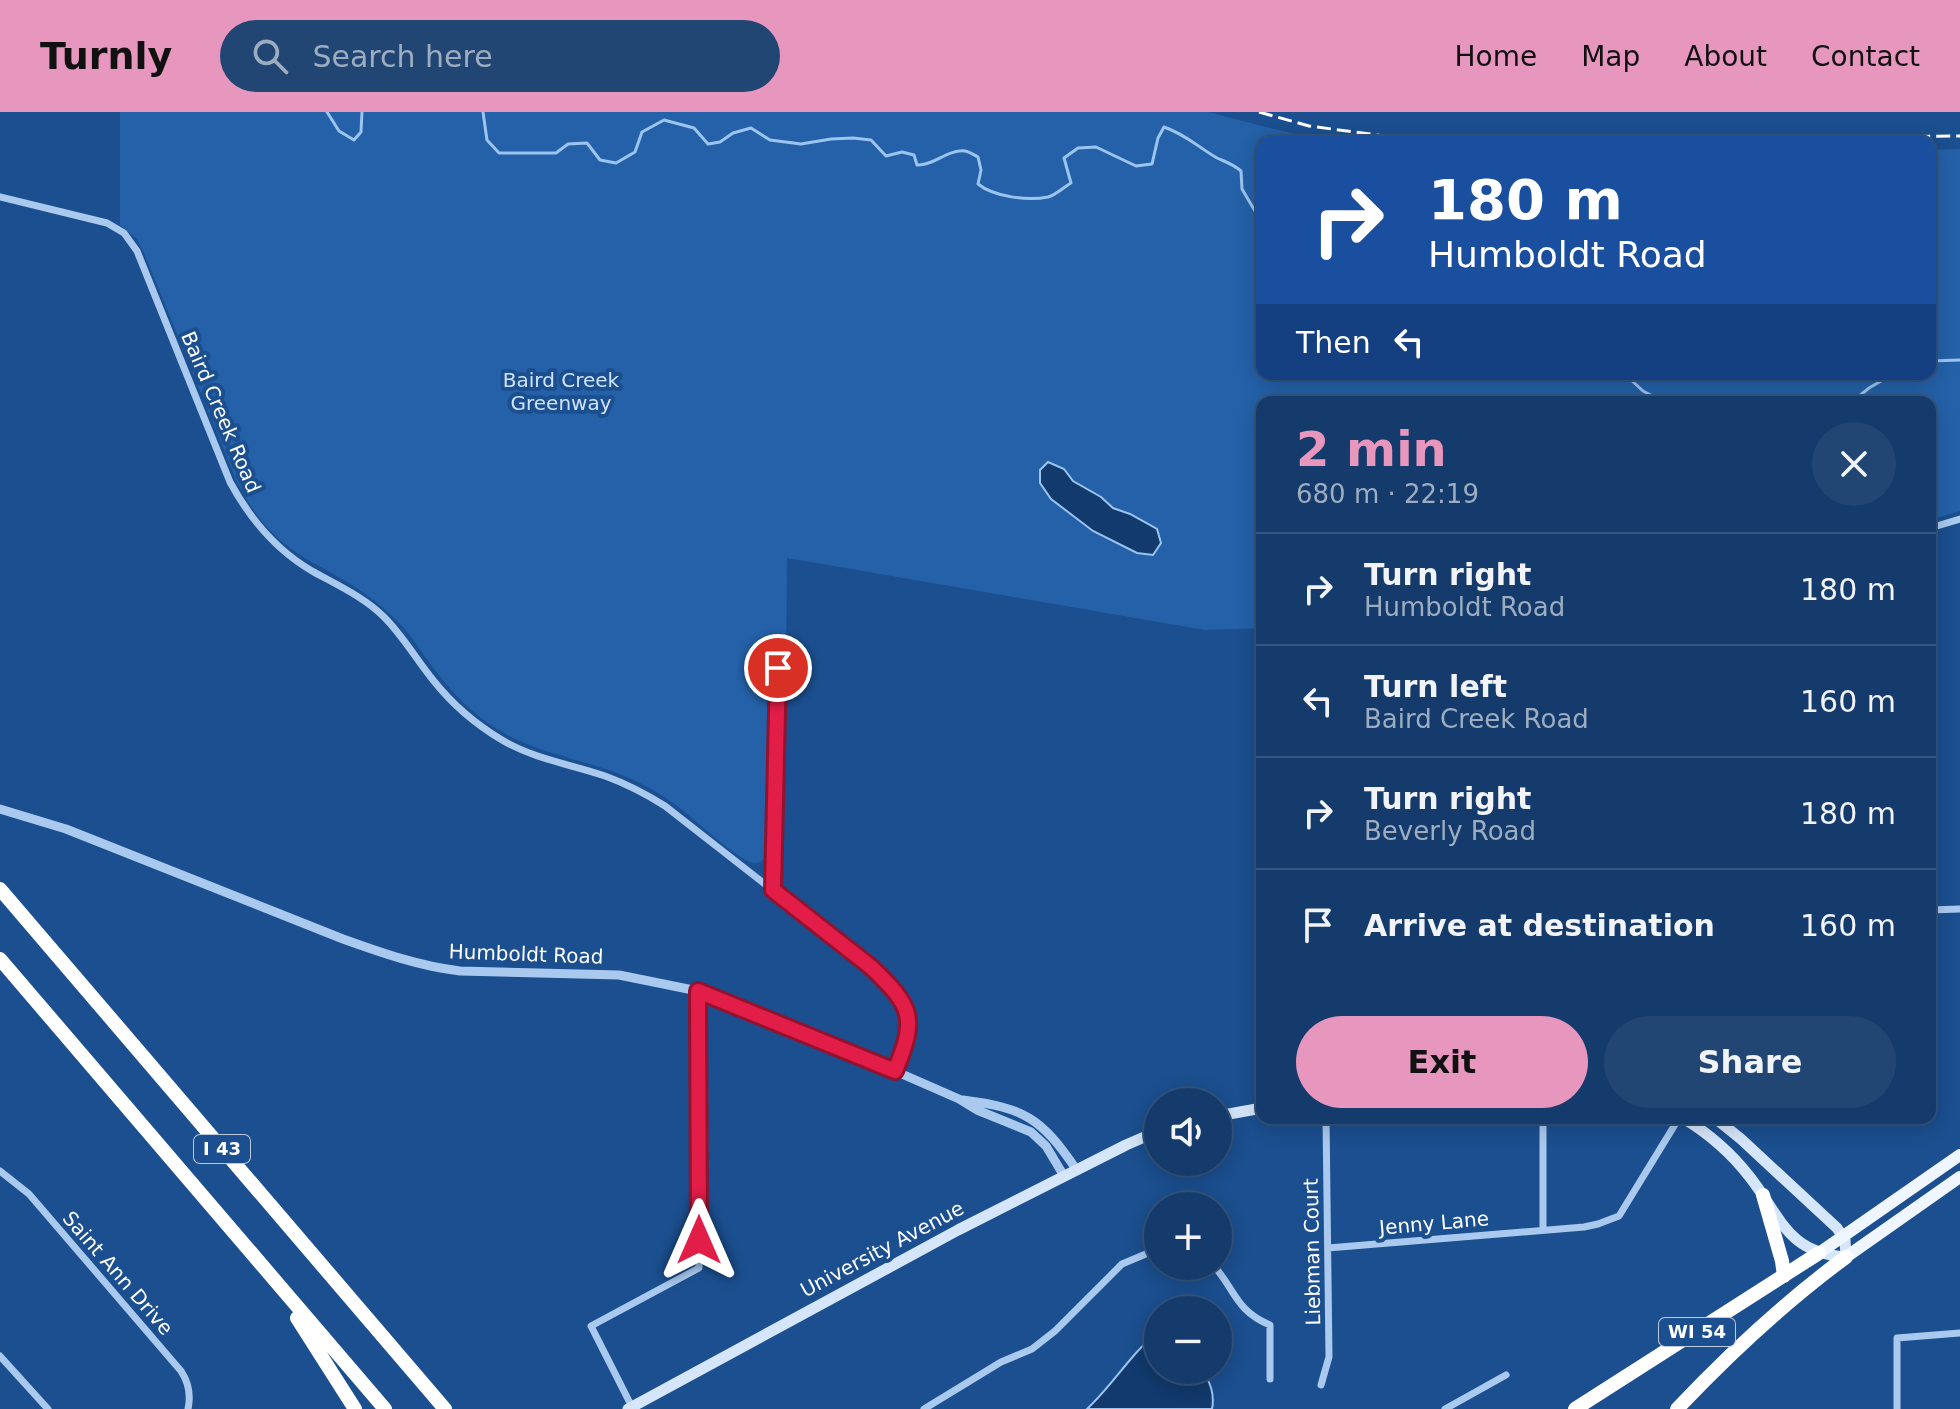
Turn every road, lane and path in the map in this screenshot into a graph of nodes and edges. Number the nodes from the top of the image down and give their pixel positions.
1 (0, 197) edge
2 (1960, 519) edge
3 (1936, 526) edge
4 (768, 650) dead end
5 (0, 809) edge
6 (0, 889) edge
7 (773, 890) junction
8 (1960, 909) edge
9 (1936, 910) edge
10 (0, 959) edge
11 (698, 991) junction
12 (895, 1071) junction
13 (960, 1099) junction
14 (1256, 1109) edge
15 (1232, 1113) edge
16 (1326, 1124) edge
17 (1543, 1124) edge
18 (1679, 1124) edge
19 (1692, 1124) edge
20 (1722, 1124) edge
21 (1144, 1137) edge
22 (1960, 1155) edge
23 (1076, 1169) junction
24 (0, 1171) edge
25 (1064, 1176) junction
26 (1960, 1177) edge
27 (1763, 1195) junction
28 (1543, 1229) junction
29 (1843, 1236) junction
30 (1328, 1248) junction
31 (1819, 1253) junction
32 (1144, 1255) edge
33 (1846, 1257) junction
34 (1784, 1276) junction
35 (1223, 1280) edge
36 (285, 1292) junction
37 (1960, 1333) edge
38 (0, 1356) edge
39 (1506, 1375) dead end
40 (1270, 1379) dead end
41 (1321, 1385) dead end
42 (630, 1408) edge
43 (48, 1409) edge
44 (188, 1409) edge
45 (355, 1409) edge
46 (385, 1409) edge
47 (445, 1409) edge
48 (924, 1409) edge
49 (1445, 1409) edge
50 (1575, 1409) edge
51 (1677, 1409) edge
52 (1897, 1409) edge

1 - 7 street, Baird Creek Road
2 - 3 street
4 - 7 street
5 - 11 street, Humboldt Road
6 - 47 highway, I 43
7 - 12 street, Baird Creek Road
8 - 9 street
10 - 36 highway, I 43
11 - 12 street, Humboldt Road
11 - 42 street
12 - 13 street, Humboldt Road
13 - 23 street, Humboldt Road
13 - 25 street, Humboldt Road
14 - 15 main road
16 - 30 street, Liebman Court
17 - 28 street
18 - 28 street, Jenny Lane
19 - 27 main road
20 - 29 main road
21 - 23 main road, University Avenue
22 - 29 main road, WI 54
23 - 25 main road, University Avenue
24 - 44 street, Saint Ann Drive
25 - 42 main road, University Avenue
26 - 33 main road, WI 54
27 - 31 main road
27 - 34 highway
28 - 30 street, Jenny Lane
29 - 31 main road, WI 54
29 - 33 main road
30 - 41 street, Liebman Court
31 - 33 main road
31 - 34 highway, WI 54
32 - 48 street
33 - 51 highway, WI 54
34 - 50 highway, WI 54
35 - 40 street
36 - 45 highway
36 - 46 highway, I 43
37 - 52 street
38 - 43 street
39 - 49 street

